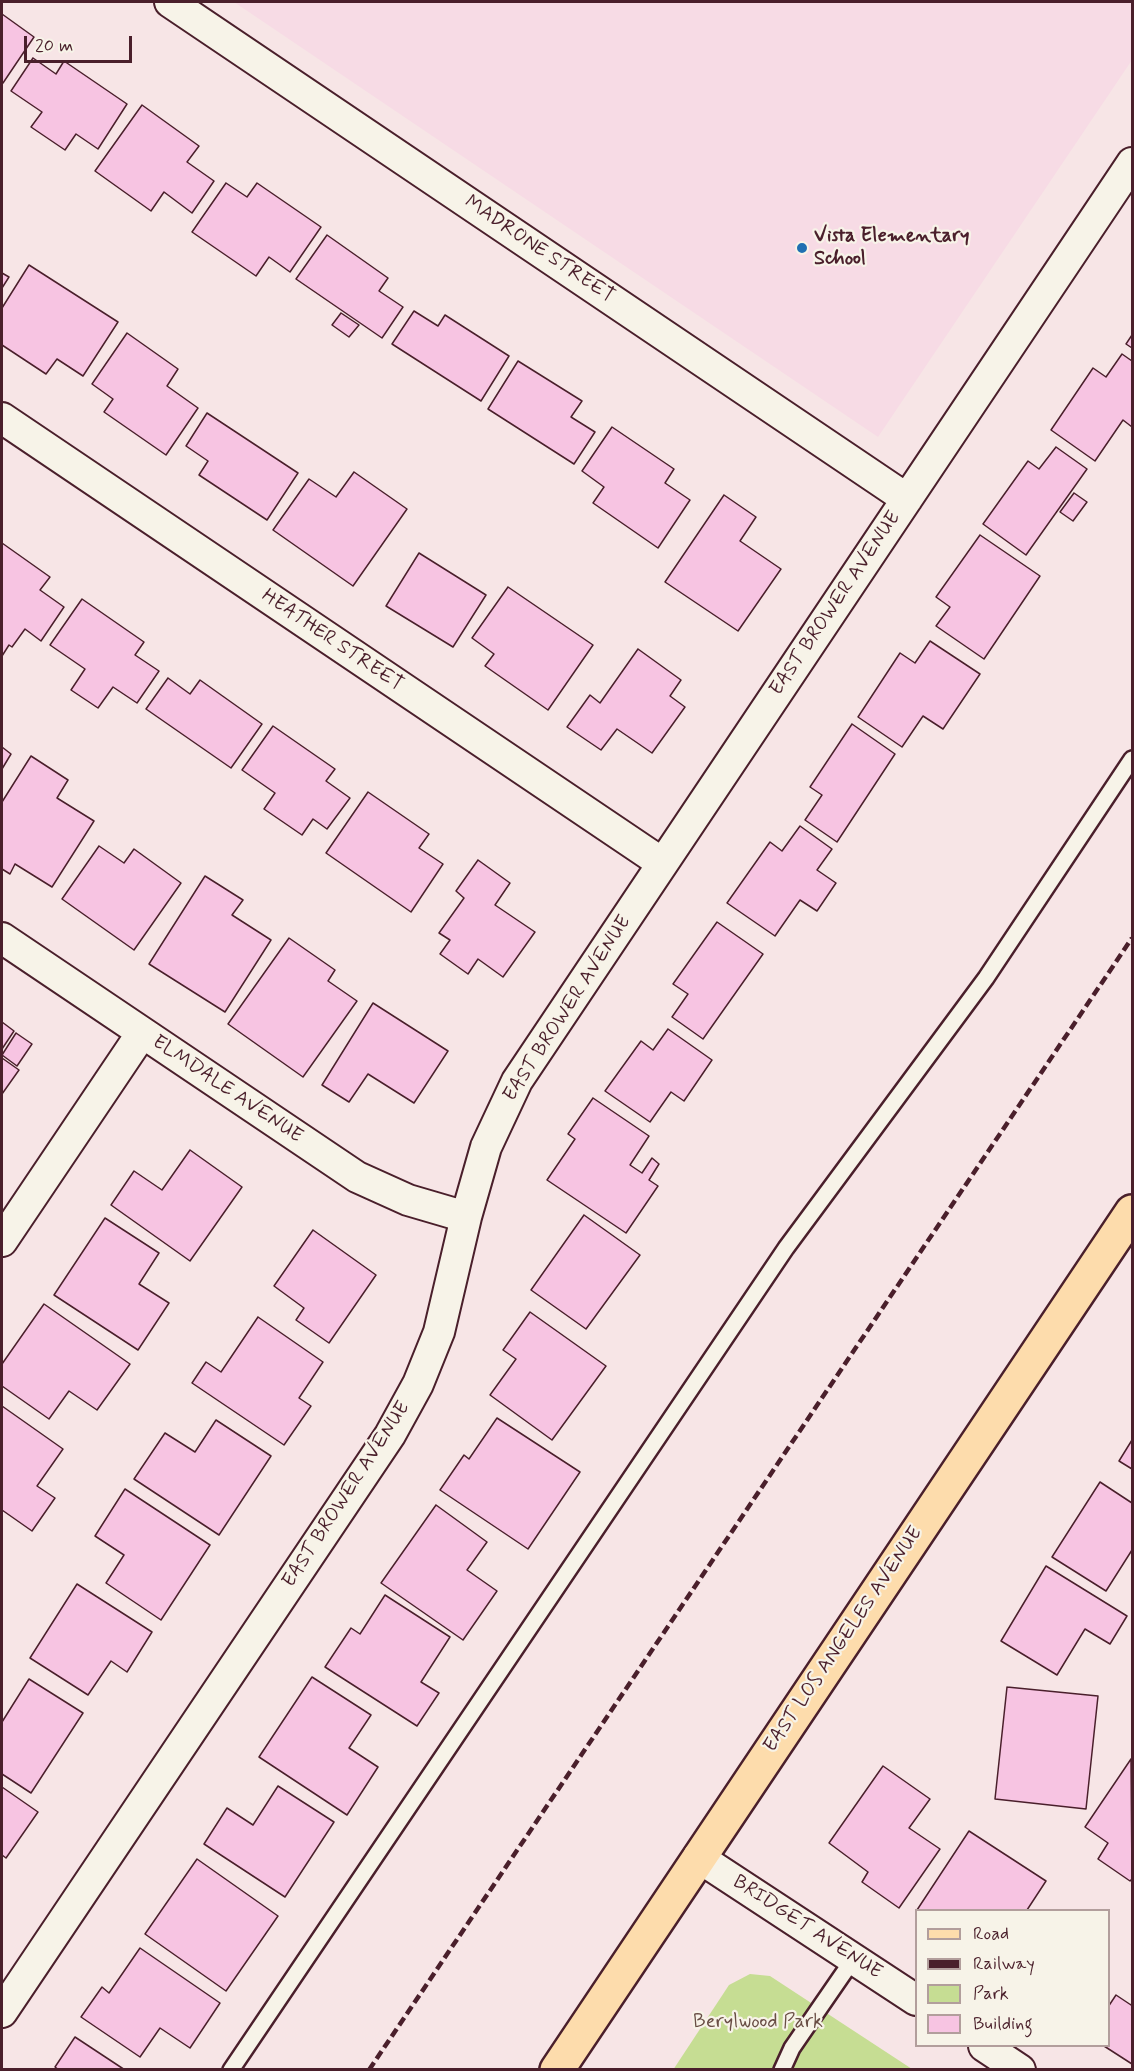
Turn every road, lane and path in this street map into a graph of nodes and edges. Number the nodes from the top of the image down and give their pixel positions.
1 (170, 2) edge
2 (1132, 163) edge
3 (2, 418) edge
4 (907, 499) junction
5 (1132, 759) edge
6 (662, 863) junction
7 (2, 938) edge
8 (142, 1033) junction
9 (1132, 1212) edge
10 (466, 1217) junction
11 (2, 1241) edge
12 (698, 1857) junction
13 (854, 1958) junction
14 (915, 1999) edge
15 (2, 2012) edge
16 (986, 2047) edge
17 (231, 2070) edge
18 (557, 2070) edge
19 (782, 2070) edge
20 (1020, 2070) edge

1 - 4 street, MADRONE STREET
2 - 4 street, EAST BROWER AVENUE
3 - 6 street, HEATHER STREET
4 - 6 street, EAST BROWER AVENUE
5 - 17 lane
6 - 10 street, EAST BROWER AVENUE
7 - 8 street, ELMDALE AVENUE
8 - 10 street, ELMDALE AVENUE
8 - 11 street
9 - 12 main road, EAST LOS ANGELES AVENUE
10 - 15 street, EAST BROWER AVENUE
12 - 13 street, BRIDGET AVENUE
12 - 18 main road, EAST LOS ANGELES AVENUE
13 - 14 street, BRIDGET AVENUE
13 - 19 lane
16 - 20 street

